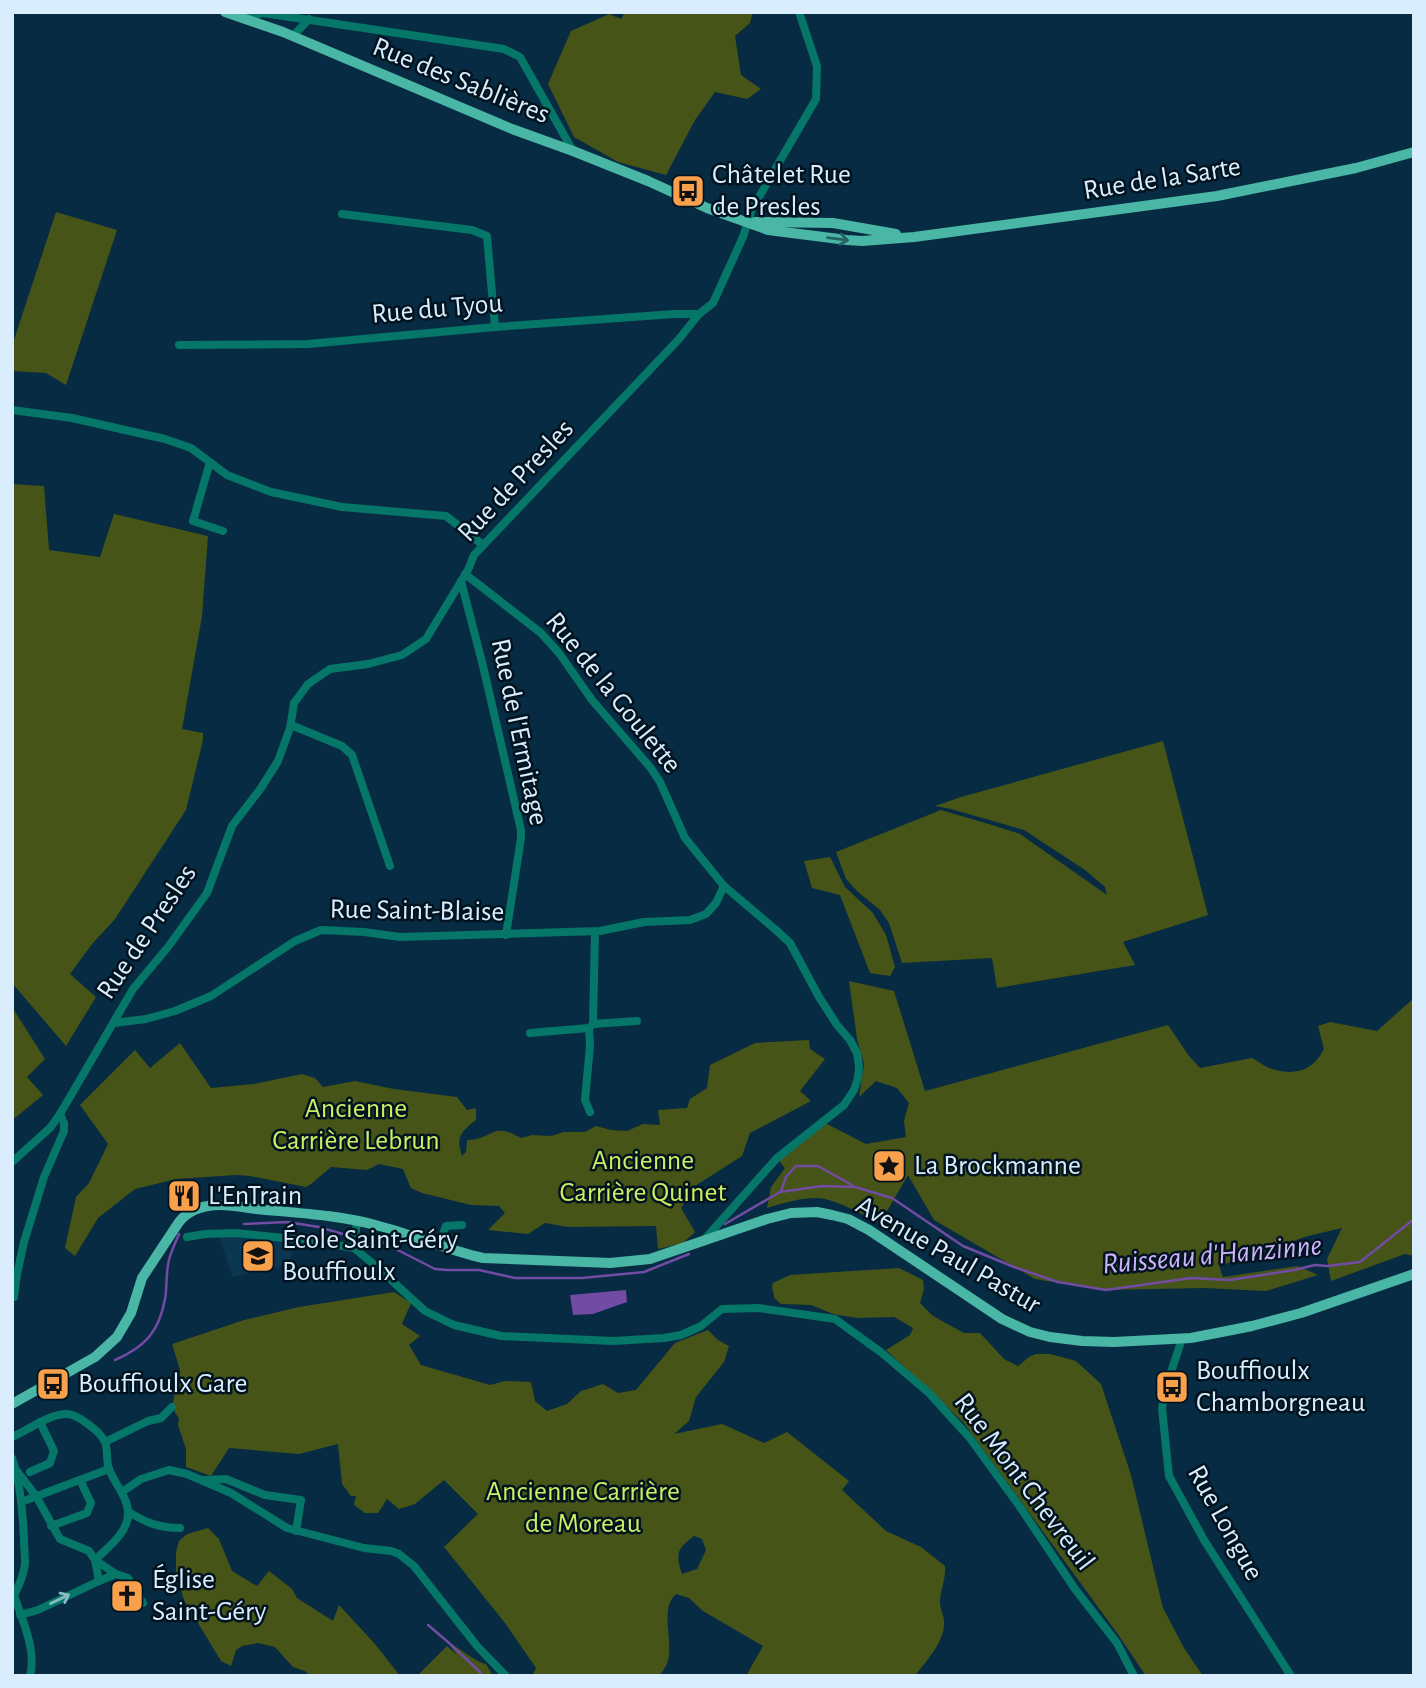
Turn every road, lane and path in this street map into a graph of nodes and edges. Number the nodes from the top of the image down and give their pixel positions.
1 (225, 12) edge
2 (799, 12) edge
3 (288, 16) junction
4 (244, 19) junction
5 (309, 19) junction
6 (280, 31) junction
7 (293, 36) junction
8 (562, 131) junction
9 (552, 143) junction
10 (573, 151) junction
11 (1414, 152) edge
12 (342, 214) dead end
13 (747, 222) junction
14 (794, 228) junction
15 (863, 229) junction
16 (914, 237) junction
17 (862, 241) junction
18 (699, 314) junction
19 (495, 327) junction
20 (179, 345) dead end
21 (12, 410) edge
22 (210, 462) junction
23 (223, 531) dead end
24 (484, 545) junction
25 (463, 578) junction
26 (291, 724) junction
27 (390, 866) dead end
28 (724, 886) junction
29 (595, 932) junction
30 (506, 935) junction
31 (637, 1021) dead end
32 (114, 1023) junction
33 (591, 1026) junction
34 (530, 1033) dead end
35 (590, 1112) dead end
36 (60, 1114) junction
37 (12, 1162) edge
38 (357, 1220) junction
39 (462, 1225) dead end
40 (187, 1237) dead end
41 (354, 1241) junction
42 (702, 1242) junction
43 (439, 1245) junction
44 (1414, 1274) edge
45 (14, 1297) dead end
46 (1182, 1339) junction
47 (12, 1404) edge
48 (172, 1407) dead end
49 (40, 1422) junction
50 (12, 1437) edge
51 (105, 1442) junction
52 (12, 1458) edge
53 (109, 1469) junction
54 (16, 1470) junction
55 (30, 1472) dead end
56 (80, 1479) junction
57 (202, 1480) junction
58 (121, 1492) junction
59 (36, 1496) junction
60 (21, 1502) junction
61 (129, 1512) junction
62 (51, 1527) junction
63 (180, 1528) dead end
64 (296, 1531) junction
65 (95, 1560) junction
66 (116, 1574) junction
67 (99, 1581) junction
68 (13, 1595) edge
69 (144, 1603) dead end
70 (20, 1615) junction
71 (30, 1676) edge
72 (506, 1676) edge
73 (1134, 1676) edge
74 (1291, 1676) edge

1 - 4 main road, Rue des Sablières
2 - 13 street, Rue de Presles
3 - 4 street, Rue des Sablières
3 - 5 street, Rue des Sablières
3 - 6 street
4 - 6 main road, Rue des Sablières
5 - 7 street
5 - 8 street, Rue des Sablières
6 - 7 main road, Rue des Sablières
7 - 9 main road, Rue des Sablières
8 - 9 street
8 - 10 street, Rue des Sablières
9 - 10 main road, Rue des Sablières
10 - 13 main road, Rue des Sablières
11 - 16 main road, Rue de la Sarte
12 - 19 street
13 - 14 main road, Rue de la Sarte
13 - 18 street, Rue de Presles
14 - 15 main road, Rue de la Sarte
14 -> 17 main road, Rue de la Sarte
15 - 16 main road, Rue de la Sarte
15 - 17 main road
16 - 17 main road, Rue de la Sarte
18 - 19 street, Rue du Tyou
18 - 24 street, Rue de Presles
19 - 20 street, Rue du Tyou
21 - 22 street
22 - 23 street
22 - 24 street
24 - 25 street, Rue de Presles
25 - 26 street, Rue de Presles
25 - 28 street, Rue de la Goulette
25 - 30 street, Rue de l'Ermitage
26 - 27 street
26 - 32 street, Rue de Presles
28 - 29 street, Rue Saint-Blaise
28 - 42 street, Rue de la Goulette
29 - 30 street, Rue Saint-Blaise
29 - 33 street
30 - 32 street, Rue Saint-Blaise
31 - 33 street
32 - 36 street, Rue de Presles
33 - 34 street
33 - 35 street
36 - 37 street, Rue de Presles
36 - 45 street
38 - 41 street
38 - 43 main road, Avenue Paul Pastur
38 - 47 main road, Avenue Paul Pastur
39 - 43 street
40 - 41 street, Rue Mont Chevreuil
41 - 73 street, Rue Mont Chevreuil
42 - 43 main road, Avenue Paul Pastur
42 - 46 main road, Avenue Paul Pastur
44 - 46 main road, Avenue Paul Pastur
46 - 74 street, Rue Longue
48 - 51 street
49 - 50 street
49 - 51 street
49 - 55 street
51 - 53 street
52 - 54 street
53 - 56 street
53 - 58 street
54 - 59 street
54 - 60 street
56 - 59 street
56 - 62 street
57 - 58 street
57 - 64 street
57 - 64 street
58 - 61 street
59 - 60 street
59 - 62 street
60 - 68 street
61 - 63 street
61 - 65 street
62 - 65 street
64 - 72 street
65 - 66 street
65 - 67 street
66 - 67 street
66 - 69 street
70 -> 67 street
68 - 70 street
70 - 71 street

